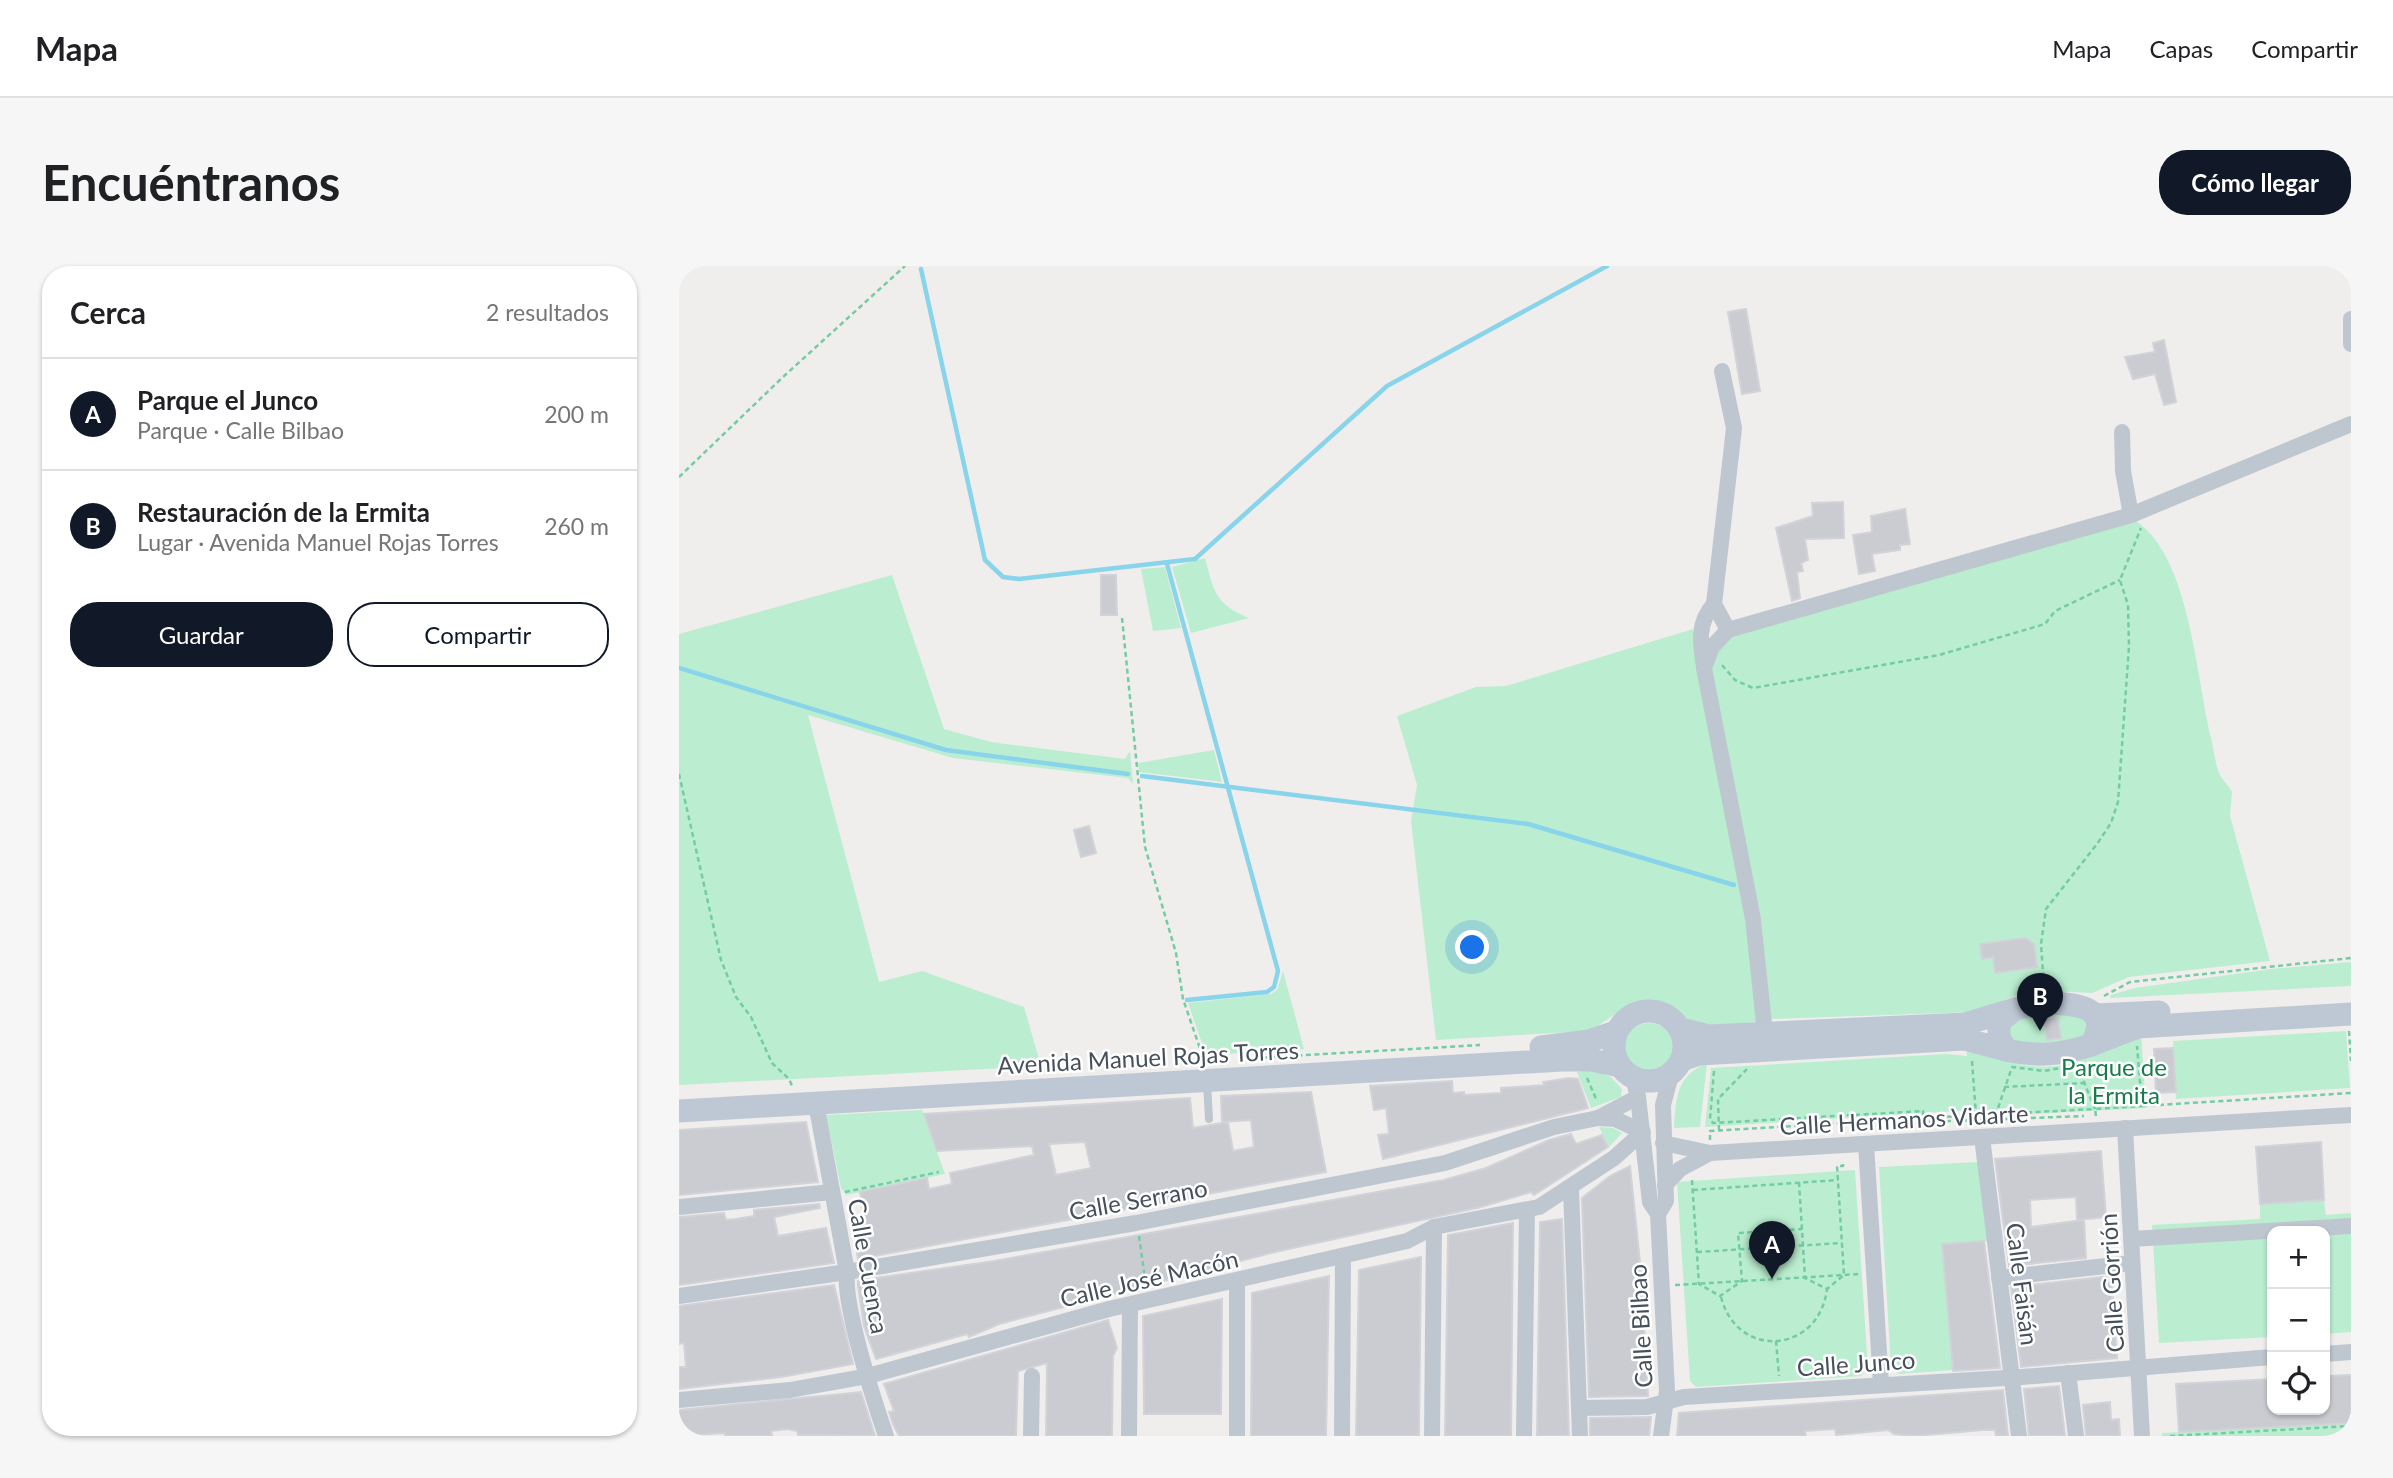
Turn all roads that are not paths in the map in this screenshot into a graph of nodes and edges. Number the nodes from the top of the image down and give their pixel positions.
1 (2351, 319) edge
2 (2351, 344) edge
3 (1722, 371) dead end
4 (2351, 424) edge
5 (2122, 432) dead end
6 (2138, 513) junction
7 (1714, 604) junction
8 (1728, 630) junction
9 (1704, 668) junction
10 (2351, 1000) edge
11 (2015, 1009) junction
12 (2093, 1013) junction
13 (2350, 1021) edge
14 (1681, 1030) junction
15 (1616, 1032) junction
16 (1765, 1033) junction
17 (2091, 1045) junction
18 (2006, 1060) junction
19 (1677, 1067) junction
20 (1206, 1073) junction
21 (1630, 1080) junction
22 (679, 1098) edge
23 (815, 1103) junction
24 (679, 1111) edge
25 (2351, 1115) edge
26 (1598, 1118) junction
27 (1209, 1119) dead end
28 (2125, 1128) junction
29 (1643, 1132) junction
30 (1982, 1137) junction
31 (1866, 1144) junction
32 (1664, 1149) junction
33 (1710, 1153) junction
34 (1645, 1156) junction
35 (1614, 1158) junction
36 (1665, 1185) junction
37 (1571, 1189) junction
38 (833, 1195) junction
39 (679, 1207) edge
40 (1527, 1210) junction
41 (1658, 1214) junction
42 (2351, 1226) edge
43 (1434, 1227) junction
44 (2131, 1239) junction
45 (1343, 1256) junction
46 (2132, 1263) junction
47 (848, 1272) junction
48 (1999, 1278) junction
49 (1237, 1281) junction
50 (679, 1296) edge
51 (1130, 1306) junction
52 (2351, 1352) edge
53 (2330, 1354) edge
54 (2267, 1357) edge
55 (2138, 1368) junction
56 (2068, 1373) junction
57 (868, 1376) junction
58 (1032, 1376) dead end
59 (2011, 1376) junction
60 (1881, 1384) junction
61 (679, 1400) edge
62 (1666, 1402) junction
63 (1579, 1408) junction
64 (886, 1436) edge
65 (1031, 1436) edge
66 (1129, 1436) edge
67 (1237, 1436) edge
68 (1342, 1436) edge
69 (1432, 1436) edge
70 (1524, 1436) edge
71 (1580, 1436) edge
72 (1661, 1436) edge
73 (2019, 1436) edge
74 (2076, 1436) edge
75 (2142, 1436) edge

1 - 2 street
3 - 7 street
4 - 6 street
5 - 6 street
6 - 8 street
7 - 8 street
7 - 9 street
8 - 9 street
9 - 16 street
10 - 12 main road
11 - 12 main road
11 - 16 main road
11 - 18 main road
12 - 17 main road
13 - 17 main road
14 - 15 main road
14 - 16 main road
14 - 19 main road
15 - 20 main road, Avenida Manuel Rojas Torres
15 - 21 main road
17 - 18 main road
18 - 19 main road
19 - 21 main road
19 - 32 street, Calle Bilbao
20 - 21 main road, Avenida Manuel Rojas Torres
20 - 22 main road, Avenida Manuel Rojas Torres
20 - 23 main road, Avenida Manuel Rojas Torres
20 - 27 lane
21 - 26 street, Calle Serrano
21 - 29 street, Calle Bilbao
23 - 24 main road, Avenida Manuel Rojas Torres
23 - 38 street, Calle Cuenca
25 - 28 street, Calle Hermanos Vidarte
26 - 29 street, Calle Serrano
26 - 47 street, Calle Serrano
28 - 30 street, Calle Hermanos Vidarte
28 - 44 street, Calle Gorrión
29 - 34 street, Calle Bilbao
29 - 35 street, Calle José Macón
30 - 31 street, Calle Hermanos Vidarte
30 - 48 street, Calle Faisán
31 - 33 street, Calle Hermanos Vidarte
31 - 60 street
32 - 33 street, Calle Hermanos Vidarte
32 - 34 street, Calle Hermanos Vidarte
32 - 36 street, Calle Bilbao
33 - 36 street, Calle Hermanos Vidarte
34 - 35 street
34 - 41 street, Calle Bilbao
35 - 37 street, Calle José Macón
36 - 41 street, Calle Bilbao
37 - 40 street, Calle José Macón
37 - 63 street
38 - 39 street
38 - 47 street, Calle Cuenca
40 - 43 street, Calle José Macón
40 - 70 street
41 - 62 street, Calle Bilbao
42 - 44 street
43 - 45 street, Calle José Macón
43 - 69 street
44 - 46 street, Calle Gorrión
45 - 49 street, Calle José Macón
45 - 68 street
46 - 48 street
46 - 55 street, Calle Gorrión
47 - 50 street, Calle Serrano
47 - 57 street, Calle Cuenca
48 - 59 street, Calle Faisán
49 - 51 street, Calle José Macón
49 - 67 street
51 - 57 street, Calle José Macón
51 - 66 street
52 - 53 street
54 - 55 street, Calle Junco
55 - 56 street, Calle Junco
55 - 75 street, Calle Gorrión
56 - 59 street, Calle Junco
56 - 74 street
57 - 61 street, Calle José Macón
57 - 64 street, Calle Cuenca
58 - 65 street
59 - 60 street, Calle Junco
59 - 73 street, Calle Faisán
60 - 62 street, Calle Junco
62 - 63 street, Calle Junco
62 - 72 street, Calle Bilbao
63 - 71 street

